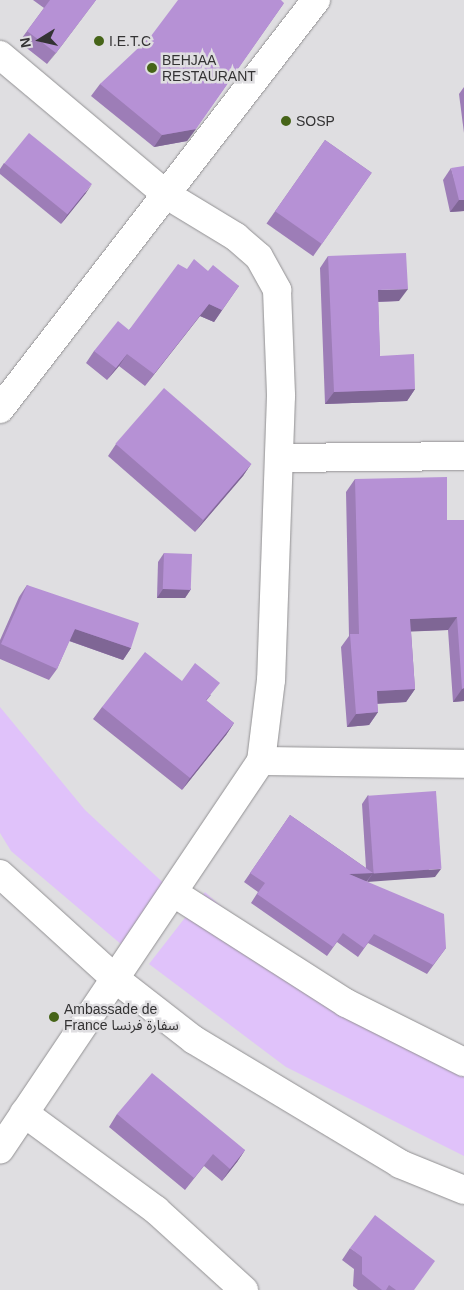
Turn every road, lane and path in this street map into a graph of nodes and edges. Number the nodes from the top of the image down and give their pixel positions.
1 (316, 0) edge
2 (0, 55) edge
3 (167, 196) junction
4 (0, 409) edge
5 (464, 456) edge
6 (279, 458) junction
7 (261, 762) junction
8 (464, 764) edge
9 (1, 874) edge
10 (174, 893) junction
11 (113, 977) junction
12 (464, 1062) edge
13 (24, 1113) junction
14 (0, 1149) edge
15 (464, 1190) edge
16 (244, 1290) edge

1 - 3 street
2 - 3 street
3 - 4 street
3 - 6 street
5 - 6 street
6 - 7 street
7 - 8 street
7 - 10 street
9 - 11 street
10 - 11 street
10 - 12 street
11 - 13 street
11 - 15 street
13 - 14 street
13 - 16 street

